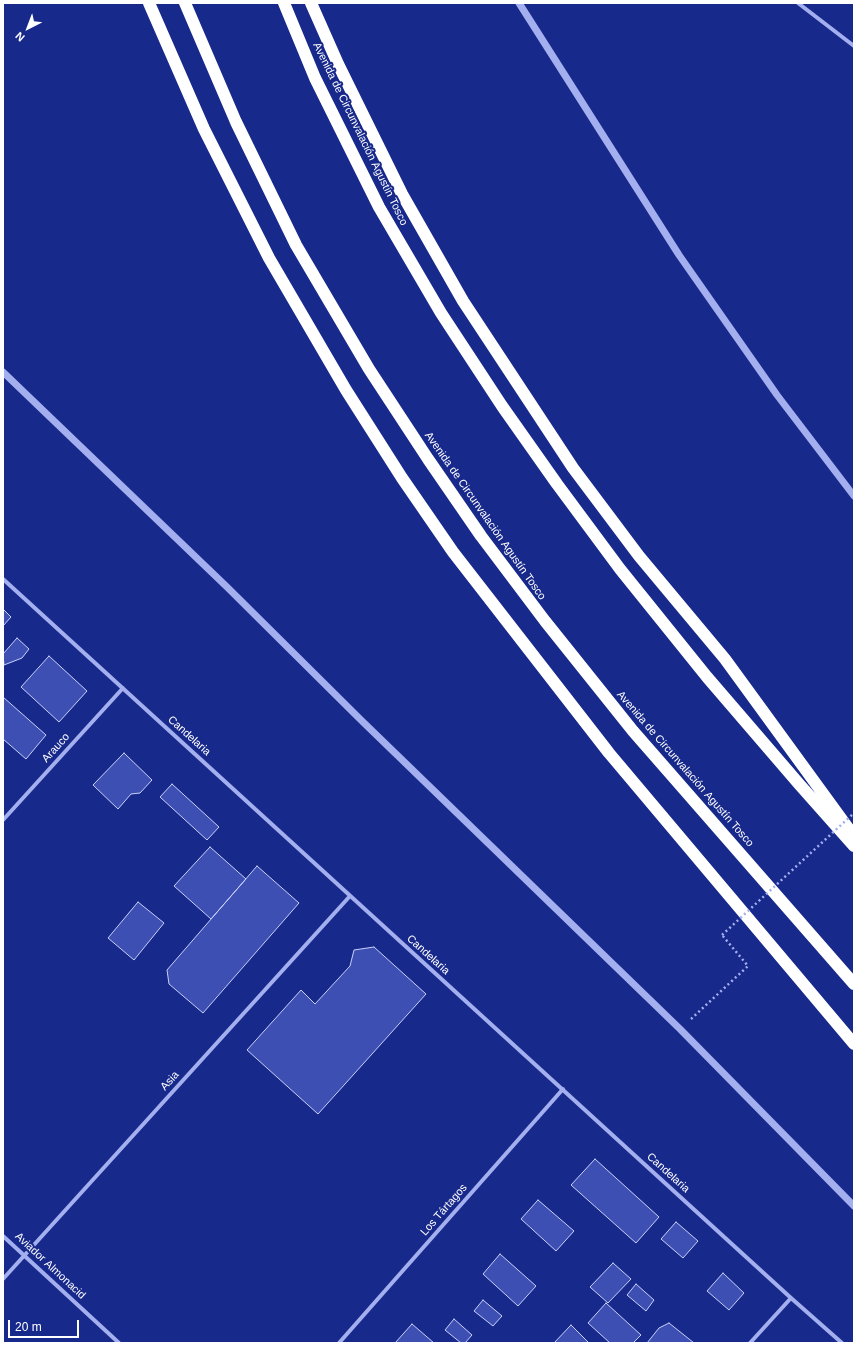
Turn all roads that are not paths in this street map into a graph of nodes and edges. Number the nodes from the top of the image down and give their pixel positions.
1 (149, 3) edge
2 (185, 3) edge
3 (284, 3) edge
4 (311, 3) edge
5 (519, 3) edge
6 (798, 3) edge
7 (854, 46) edge
8 (3, 372) edge
9 (854, 496) edge
10 (3, 579) edge
11 (123, 688) junction
12 (3, 820) edge
13 (854, 836) edge
14 (854, 846) edge
15 (350, 896) junction
16 (854, 984) edge
17 (854, 1044) edge
18 (562, 1089) junction
19 (854, 1206) edge
20 (3, 1236) edge
21 (24, 1255) junction
22 (3, 1279) edge
23 (791, 1298) junction
24 (120, 1343) edge
25 (339, 1343) edge
26 (750, 1343) edge
27 (842, 1343) edge

1 - 17 highway
2 - 16 highway, Avenida de Circunvalación Agustín Tosco
3 - 14 highway, Avenida de Circunvalación Agustín Tosco
4 - 13 highway
5 - 9 street
6 - 7 street
8 - 19 street
10 - 11 street, Candelaria
11 - 12 street, Arauco
11 - 15 street, Candelaria
15 - 18 street, Candelaria
15 - 21 street, Asia
18 - 23 street, Candelaria
18 - 25 street, Los Tártagos
20 - 21 street, Aviador Almonacid
21 - 22 street, Asia
21 - 24 street, Aviador Almonacid
23 - 26 street
23 - 27 street, Candelaria

